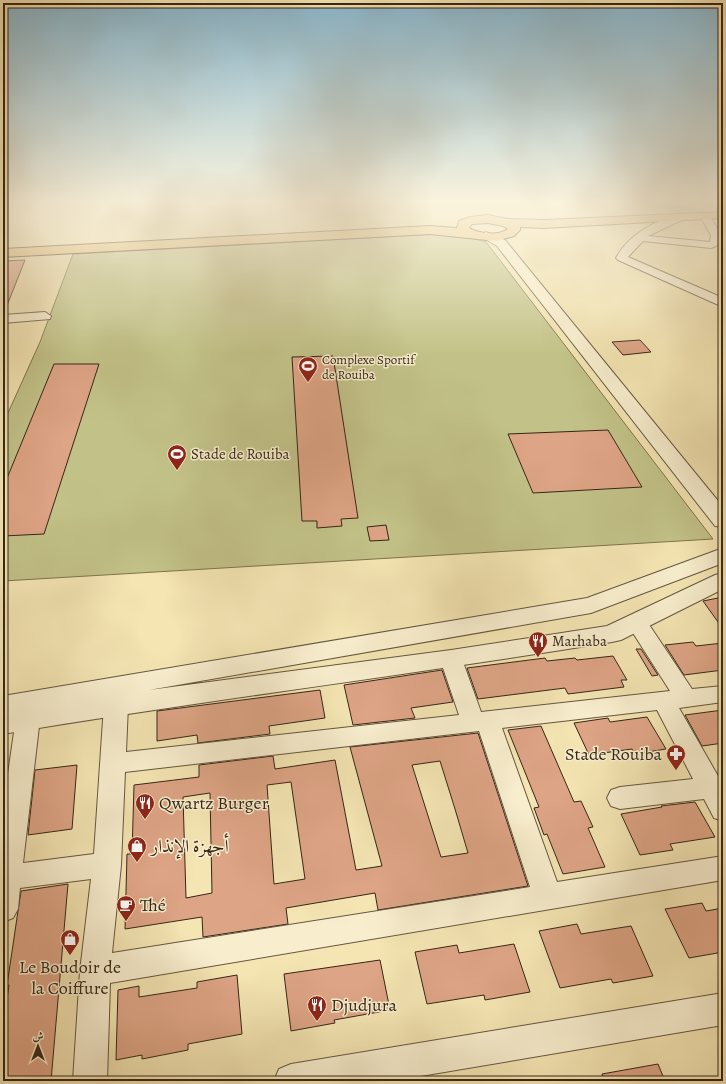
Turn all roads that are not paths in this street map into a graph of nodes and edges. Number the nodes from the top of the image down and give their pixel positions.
1 (518, 254) edge
2 (624, 254) edge
3 (723, 303) edge
4 (45, 316) dead end
5 (3, 319) edge
6 (723, 521) edge
7 (723, 555) edge
8 (723, 580) edge
9 (637, 622) junction
10 (451, 660) junction
11 (723, 694) edge
12 (114, 696) junction
13 (675, 699) junction
14 (3, 706) edge
15 (28, 718) junction
16 (481, 721) junction
17 (3, 723) edge
18 (113, 763) junction
19 (717, 787) edge
20 (620, 798) dead end
21 (723, 810) edge
22 (107, 865) junction
23 (723, 868) edge
24 (6, 877) edge
25 (548, 898) junction
26 (3, 908) edge
27 (95, 971) junction
28 (723, 1009) edge
29 (90, 1081) edge
30 (291, 1081) edge

1 - 6 street
2 - 3 street
4 - 5 street
7 - 12 street
8 - 9 street
9 - 10 street
9 - 13 street
10 - 12 street
10 - 16 street
11 - 13 street
12 - 14 street
12 - 15 street
12 - 18 street
13 - 16 street
13 - 19 street
15 - 17 street
15 - 24 street
16 - 18 street
16 - 25 street
18 - 22 street
19 - 20 street
19 - 21 street
22 - 24 street
22 - 27 street
23 - 25 street
24 - 26 street
25 - 27 street
27 - 29 street
28 - 30 street

